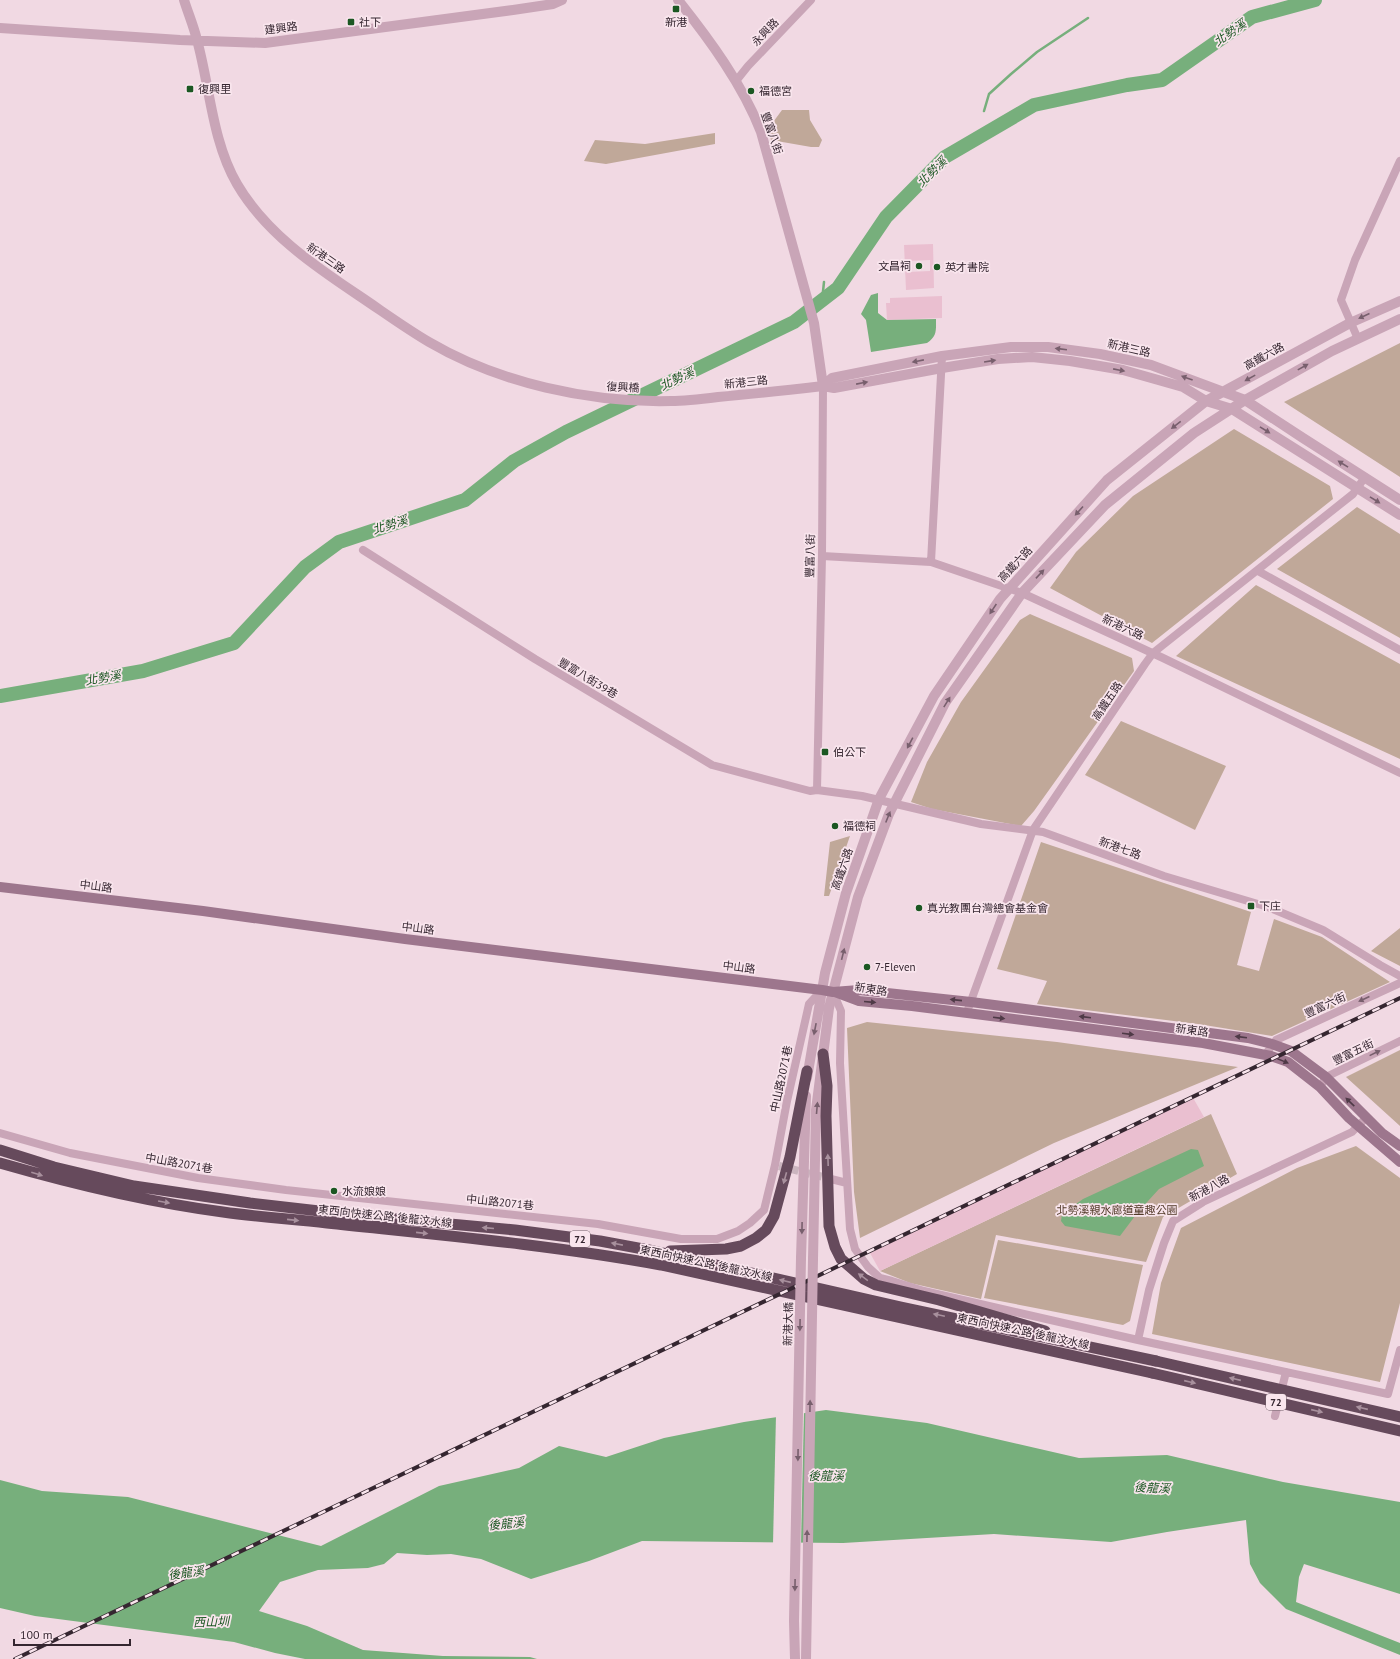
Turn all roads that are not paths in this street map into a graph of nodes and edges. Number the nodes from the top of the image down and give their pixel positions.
1 (184, 0) edge
2 (562, 0) edge
3 (678, 0) edge
4 (811, 0) edge
5 (0, 28) edge
6 (197, 40) junction
7 (736, 81) junction
8 (1400, 162) edge
9 (1400, 301) edge
10 (1400, 319) edge
11 (1350, 323) junction
12 (1358, 338) junction
13 (942, 356) junction
14 (942, 368) junction
15 (824, 386) junction
16 (1224, 392) junction
17 (597, 398) joint
18 (1245, 400) junction
19 (1206, 401) junction
20 (671, 402) joint
21 (1232, 409) junction
22 (1365, 477) junction
23 (1357, 488) junction
24 (1400, 500) edge
25 (1400, 515) edge
26 (363, 550) dead end
27 (822, 556) junction
28 (931, 562) junction
29 (1258, 571) junction
30 (1008, 588) junction
31 (1022, 593) junction
32 (1400, 650) edge
33 (1153, 653) junction
34 (1400, 773) edge
35 (817, 790) junction
36 (879, 799) junction
37 (895, 803) junction
38 (1033, 830) junction
39 (0, 887) edge
40 (1400, 976) edge
41 (1400, 983) edge
42 (822, 990) junction
43 (833, 992) junction
44 (971, 1002) junction
45 (967, 1012) junction
46 (1400, 1041) edge
47 (1272, 1044) junction
48 (823, 1054) junction
49 (1265, 1054) junction
50 (807, 1071) junction
51 (1326, 1077) junction
52 (1320, 1087) junction
53 (1366, 1118) junction
54 (1358, 1126) junction
55 (0, 1133) edge
56 (1400, 1146) edge
57 (0, 1150) edge
58 (1400, 1162) edge
59 (0, 1163) edge
60 (830, 1179) tunnel mouth
61 (847, 1183) junction
62 (654, 1252) junction
63 (1138, 1340) junction
64 (1400, 1350) edge
65 (1128, 1356) junction
66 (1286, 1372) junction
67 (1275, 1416) dead end
68 (1400, 1417) edge
69 (1400, 1431) edge
70 (795, 1659) edge
71 (806, 1659) edge

1 - 6 street, 新港三路
2 - 6 street, 建興路
3 - 7 street, 豐富八街
4 - 7 street, 永興路
5 - 6 street, 建興路
6 - 17 street, 新港三路
7 - 15 street, 豐富八街
8 - 11 street
9 -> 11 street, 高鐵六路
10 - 12 street
11 - 12 street
11 -> 16 street, 高鐵六路
18 -> 12 street
13 - 14 street
13 -> 15 street, 新港三路
16 -> 13 street, 新港三路
15 -> 14 street, 新港三路
14 -> 19 street, 新港三路
14 - 28 street
15 - 20 street, 新港三路
15 - 27 street, 豐富八街
16 - 18 street, 新港三路
16 - 19 street, 高鐵六路
17 - 20 street, 復興橋
18 - 21 street
22 -> 18 street, 新港三路
19 - 21 street, 新港三路
19 -> 30 street, 高鐵六路
21 -> 23 street, 新港三路
31 -> 21 street
22 - 23 street, 高鐵五路
22 - 24 street, 新港三路
23 -> 25 street, 新港三路
23 - 29 street, 高鐵五路
26 - 35 street, 豐富八街39巷
27 - 28 street, 新港六路
27 - 35 street, 豐富八街
28 - 30 street, 新港六路
29 - 32 street
29 - 33 street, 高鐵五路
30 - 31 street, 新港六路
30 -> 36 street, 高鐵六路
31 - 33 street, 新港六路
37 -> 31 street
33 - 34 street, 新港六路
33 - 38 street, 高鐵五路
35 - 36 street, 新港七路
36 - 37 street, 新港七路
36 - 42 street, 高鐵六路
37 - 38 street, 新港七路
43 -> 37 street
38 - 40 street, 新港七路
38 - 44 street, 高鐵五路
39 - 42 main road, 中山路
41 -> 47 street, 豐富六街
42 - 43 main road, 中山路
42 -> 50 street, 新港大橋
42 - 55 street, 中山路2071巷
44 -> 43 main road, 新東路
43 -> 45 main road, 新東路
43 - 48 street, 新港大橋
43 - 61 street
44 - 45 street, 高鐵五路
47 -> 44 main road, 新東路
45 -> 49 main road, 新東路
51 -> 46 street, 豐富五街
47 - 49 street, 豐富六街
47 - 51 main road, 新東路
65 -> 48 highway
71 -> 48 street, 新港大橋, bridge
49 -> 52 main road, 新東路
50 -> 62 highway
50 -> 70 street, 新港大橋, bridge
51 - 52 street, 豐富五街
53 -> 51 main road, 新東路
52 - 54 main road, 新東路
53 - 54 street, 新港八路
53 - 56 main road, 新東路
54 - 58 main road, 新東路
54 - 63 street, 新港八路
62 -> 57 highway, 東西向快速公路 後龍汶水線 / 72
59 -> 69 highway, 東西向快速公路 後龍汶水線 / 72, bridge
60 - 61 street
61 - 63 street
65 -> 62 highway, 東西向快速公路 後龍汶水線 / 72
63 - 66 street
64 - 66 street
68 -> 65 highway, 東西向快速公路 後龍汶水線 / 72, bridge
66 - 67 street

